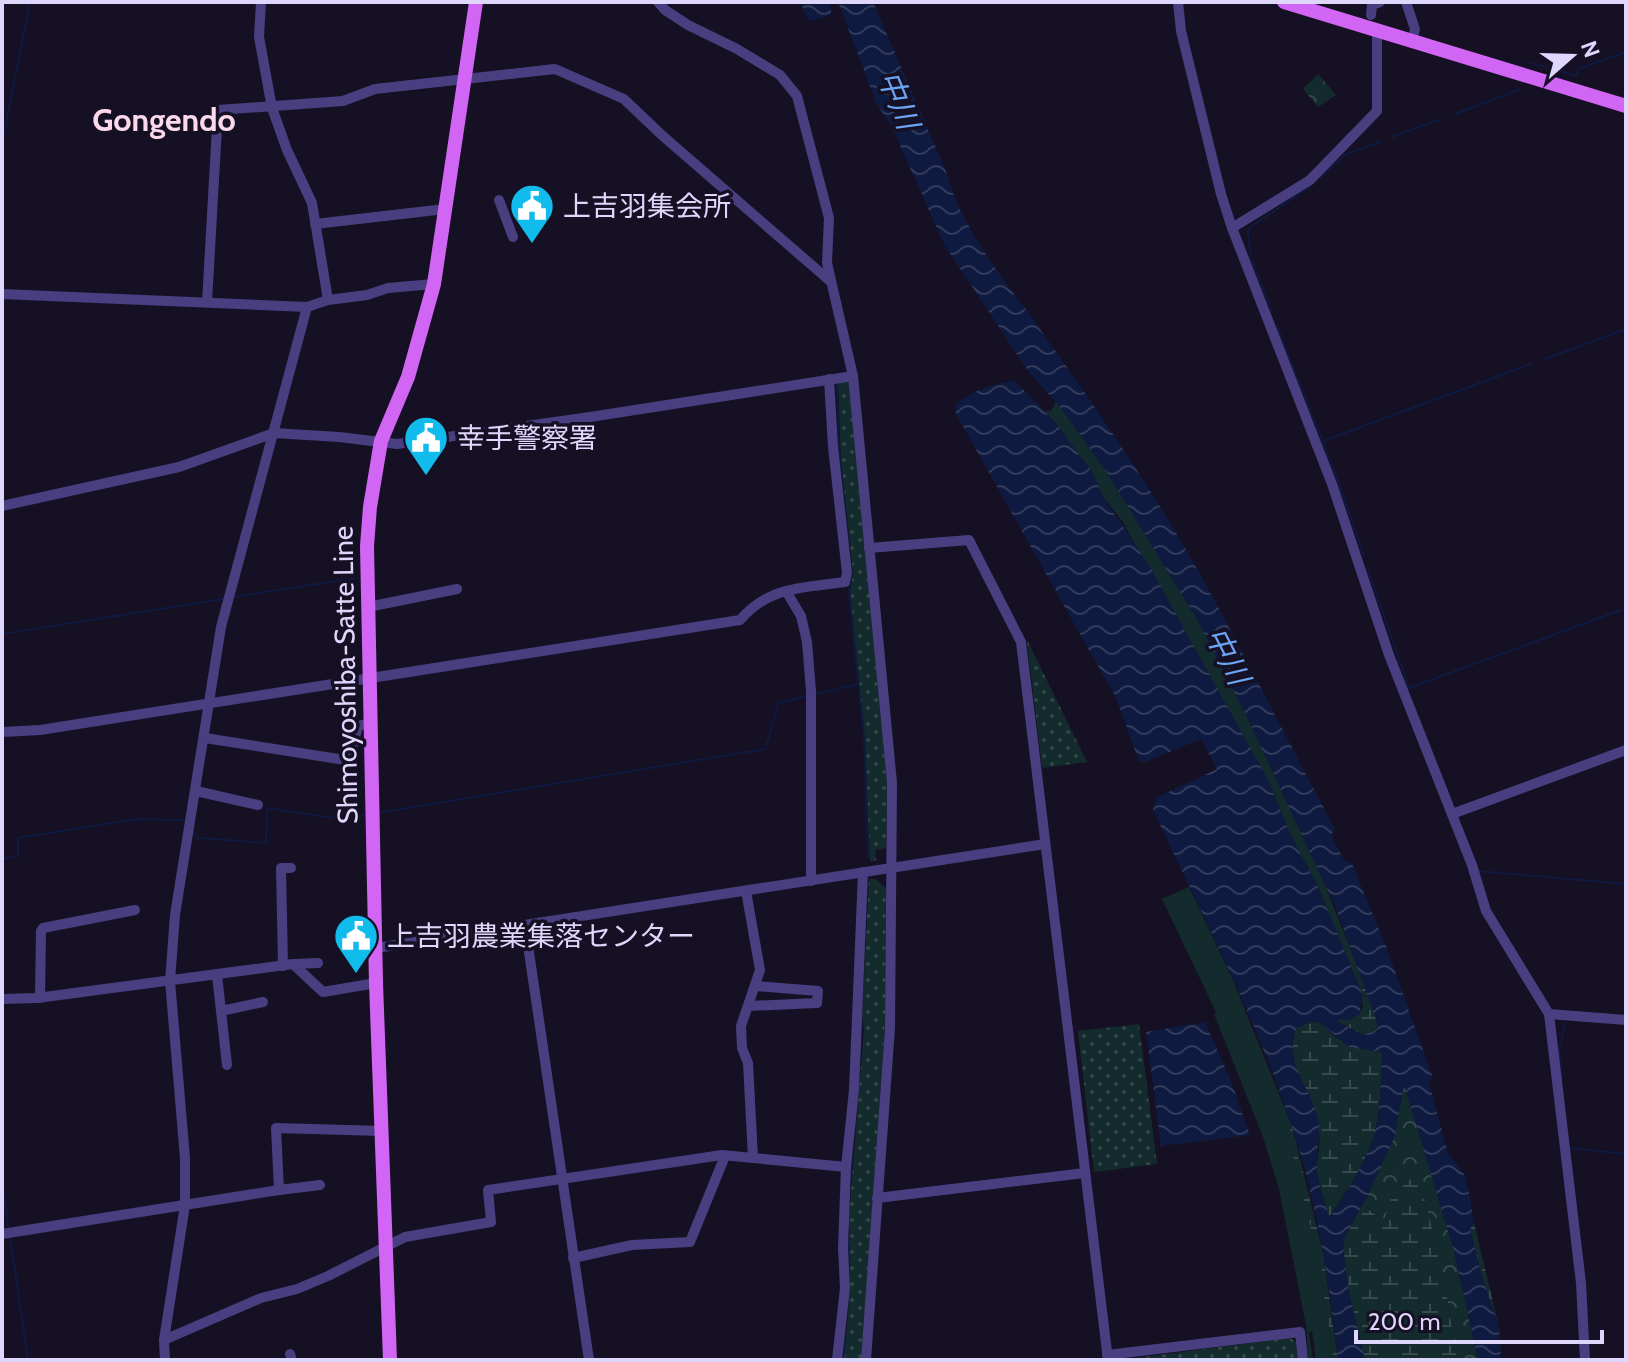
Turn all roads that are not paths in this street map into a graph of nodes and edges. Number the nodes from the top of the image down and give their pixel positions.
1 (261, 2) edge
2 (476, 2) edge
3 (658, 2) edge
4 (1178, 2) edge
5 (1284, 2) edge
6 (1380, 2) edge
7 (1406, 2) edge
8 (1371, 15) dead end
9 (1377, 30) junction
10 (1412, 42) junction
11 (465, 78) junction
12 (1626, 106) edge
13 (272, 108) junction
14 (499, 200) dead end
15 (445, 209) junction
16 (315, 224) junction
17 (1232, 228) junction
18 (513, 237) dead end
19 (830, 281) junction
20 (434, 284) junction
21 (2, 294) edge
22 (328, 300) junction
23 (207, 302) junction
24 (307, 307) junction
25 (853, 376) junction
26 (829, 379) junction
27 (274, 433) junction
28 (381, 441) junction
29 (2, 506) edge
30 (869, 548) junction
31 (457, 589) dead end
32 (786, 591) junction
33 (368, 607) junction
34 (369, 680) junction
35 (211, 702) junction
36 (370, 723) junction
37 (2, 732) edge
38 (205, 738) junction
39 (1626, 750) edge
40 (196, 791) junction
41 (258, 805) dead end
42 (1452, 814) junction
43 (1045, 844) junction
44 (291, 868) dead end
45 (892, 868) junction
46 (863, 872) junction
47 (811, 881) junction
48 (746, 891) junction
49 (135, 910) dead end
50 (525, 925) junction
51 (376, 948) junction
52 (318, 963) dead end
53 (288, 965) junction
54 (217, 975) junction
55 (170, 981) junction
56 (376, 983) junction
57 (756, 986) junction
58 (40, 998) junction
59 (2, 999) edge
60 (263, 1002) dead end
61 (749, 1006) junction
62 (221, 1011) junction
63 (1549, 1014) junction
64 (1626, 1020) edge
65 (227, 1065) dead end
66 (382, 1131) junction
67 (725, 1156) junction
68 (753, 1158) junction
69 (846, 1167) junction
70 (1085, 1173) junction
71 (562, 1178) junction
72 (320, 1185) dead end
73 (279, 1190) junction
74 (877, 1198) junction
75 (185, 1205) junction
76 (2, 1234) edge
77 (385, 1247) junction
78 (573, 1258) junction
79 (164, 1340) junction
80 (1107, 1358) edge
81 (165, 1360) edge
82 (390, 1360) edge
83 (589, 1360) edge
84 (837, 1360) edge
85 (866, 1360) edge
86 (1303, 1360) edge
87 (1585, 1360) edge

1 - 13 street
2 - 11 main road, Shimoyoshiba-Satte Line
3 - 19 street
4 - 17 street
5 - 9 main road
6 - 8 street
7 - 10 street
9 - 10 main road
9 - 17 street
10 - 12 main road
11 - 13 street
11 - 15 main road, Shimoyoshiba-Satte Line
11 - 19 street
13 - 16 street
13 - 23 street
14 - 18 street
15 - 16 street
15 - 20 main road, Shimoyoshiba-Satte Line
16 - 22 street
17 - 42 street
19 - 25 street
20 - 22 street
20 - 28 main road, Shimoyoshiba-Satte Line
21 - 23 street
22 - 24 street
23 - 24 street
24 - 27 street
25 - 26 street
25 - 30 street
26 - 28 street
26 - 32 street
27 - 28 street
27 - 29 street
27 - 35 street
28 - 33 main road, Shimoyoshiba-Satte Line
30 - 43 street
30 - 45 street
31 - 33 street
32 - 34 street
32 - 47 street
33 - 34 main road, Shimoyoshiba-Satte Line
34 - 35 street
34 - 36 main road, Shimoyoshiba-Satte Line
35 - 37 street
35 - 38 street
36 - 38 street
36 - 51 main road, Shimoyoshiba-Satte Line
38 - 40 street
39 - 42 street
40 - 41 street
40 - 55 street
42 - 63 street
43 - 45 street
43 - 70 street
44 - 53 street
45 - 46 street
45 - 74 street
46 - 47 street
46 - 69 street
47 - 48 street
48 - 50 street
48 - 57 street
49 - 58 street
50 - 51 street
50 - 71 street
51 - 56 main road, Shimoyoshiba-Satte Line
52 - 53 street
53 - 54 street
53 - 56 street
54 - 55 street
54 - 62 street
55 - 58 street
55 - 75 street
56 - 66 main road, Shimoyoshiba-Satte Line
57 - 61 street
57 - 61 street
58 - 59 street
60 - 62 street
61 - 68 street
62 - 65 street
63 - 64 street
63 - 87 street
66 - 73 street
66 - 77 main road, Shimoyoshiba-Satte Line
67 - 68 street
67 - 71 street
67 - 78 street
68 - 69 street
69 - 84 street
70 - 74 street
70 - 80 street
71 - 77 street
71 - 78 street
72 - 73 street
73 - 75 street
74 - 85 street
75 - 76 street
75 - 79 street
77 - 79 street
77 - 82 main road, Shimoyoshiba-Satte Line
78 - 83 street
79 - 81 street
80 - 86 street

